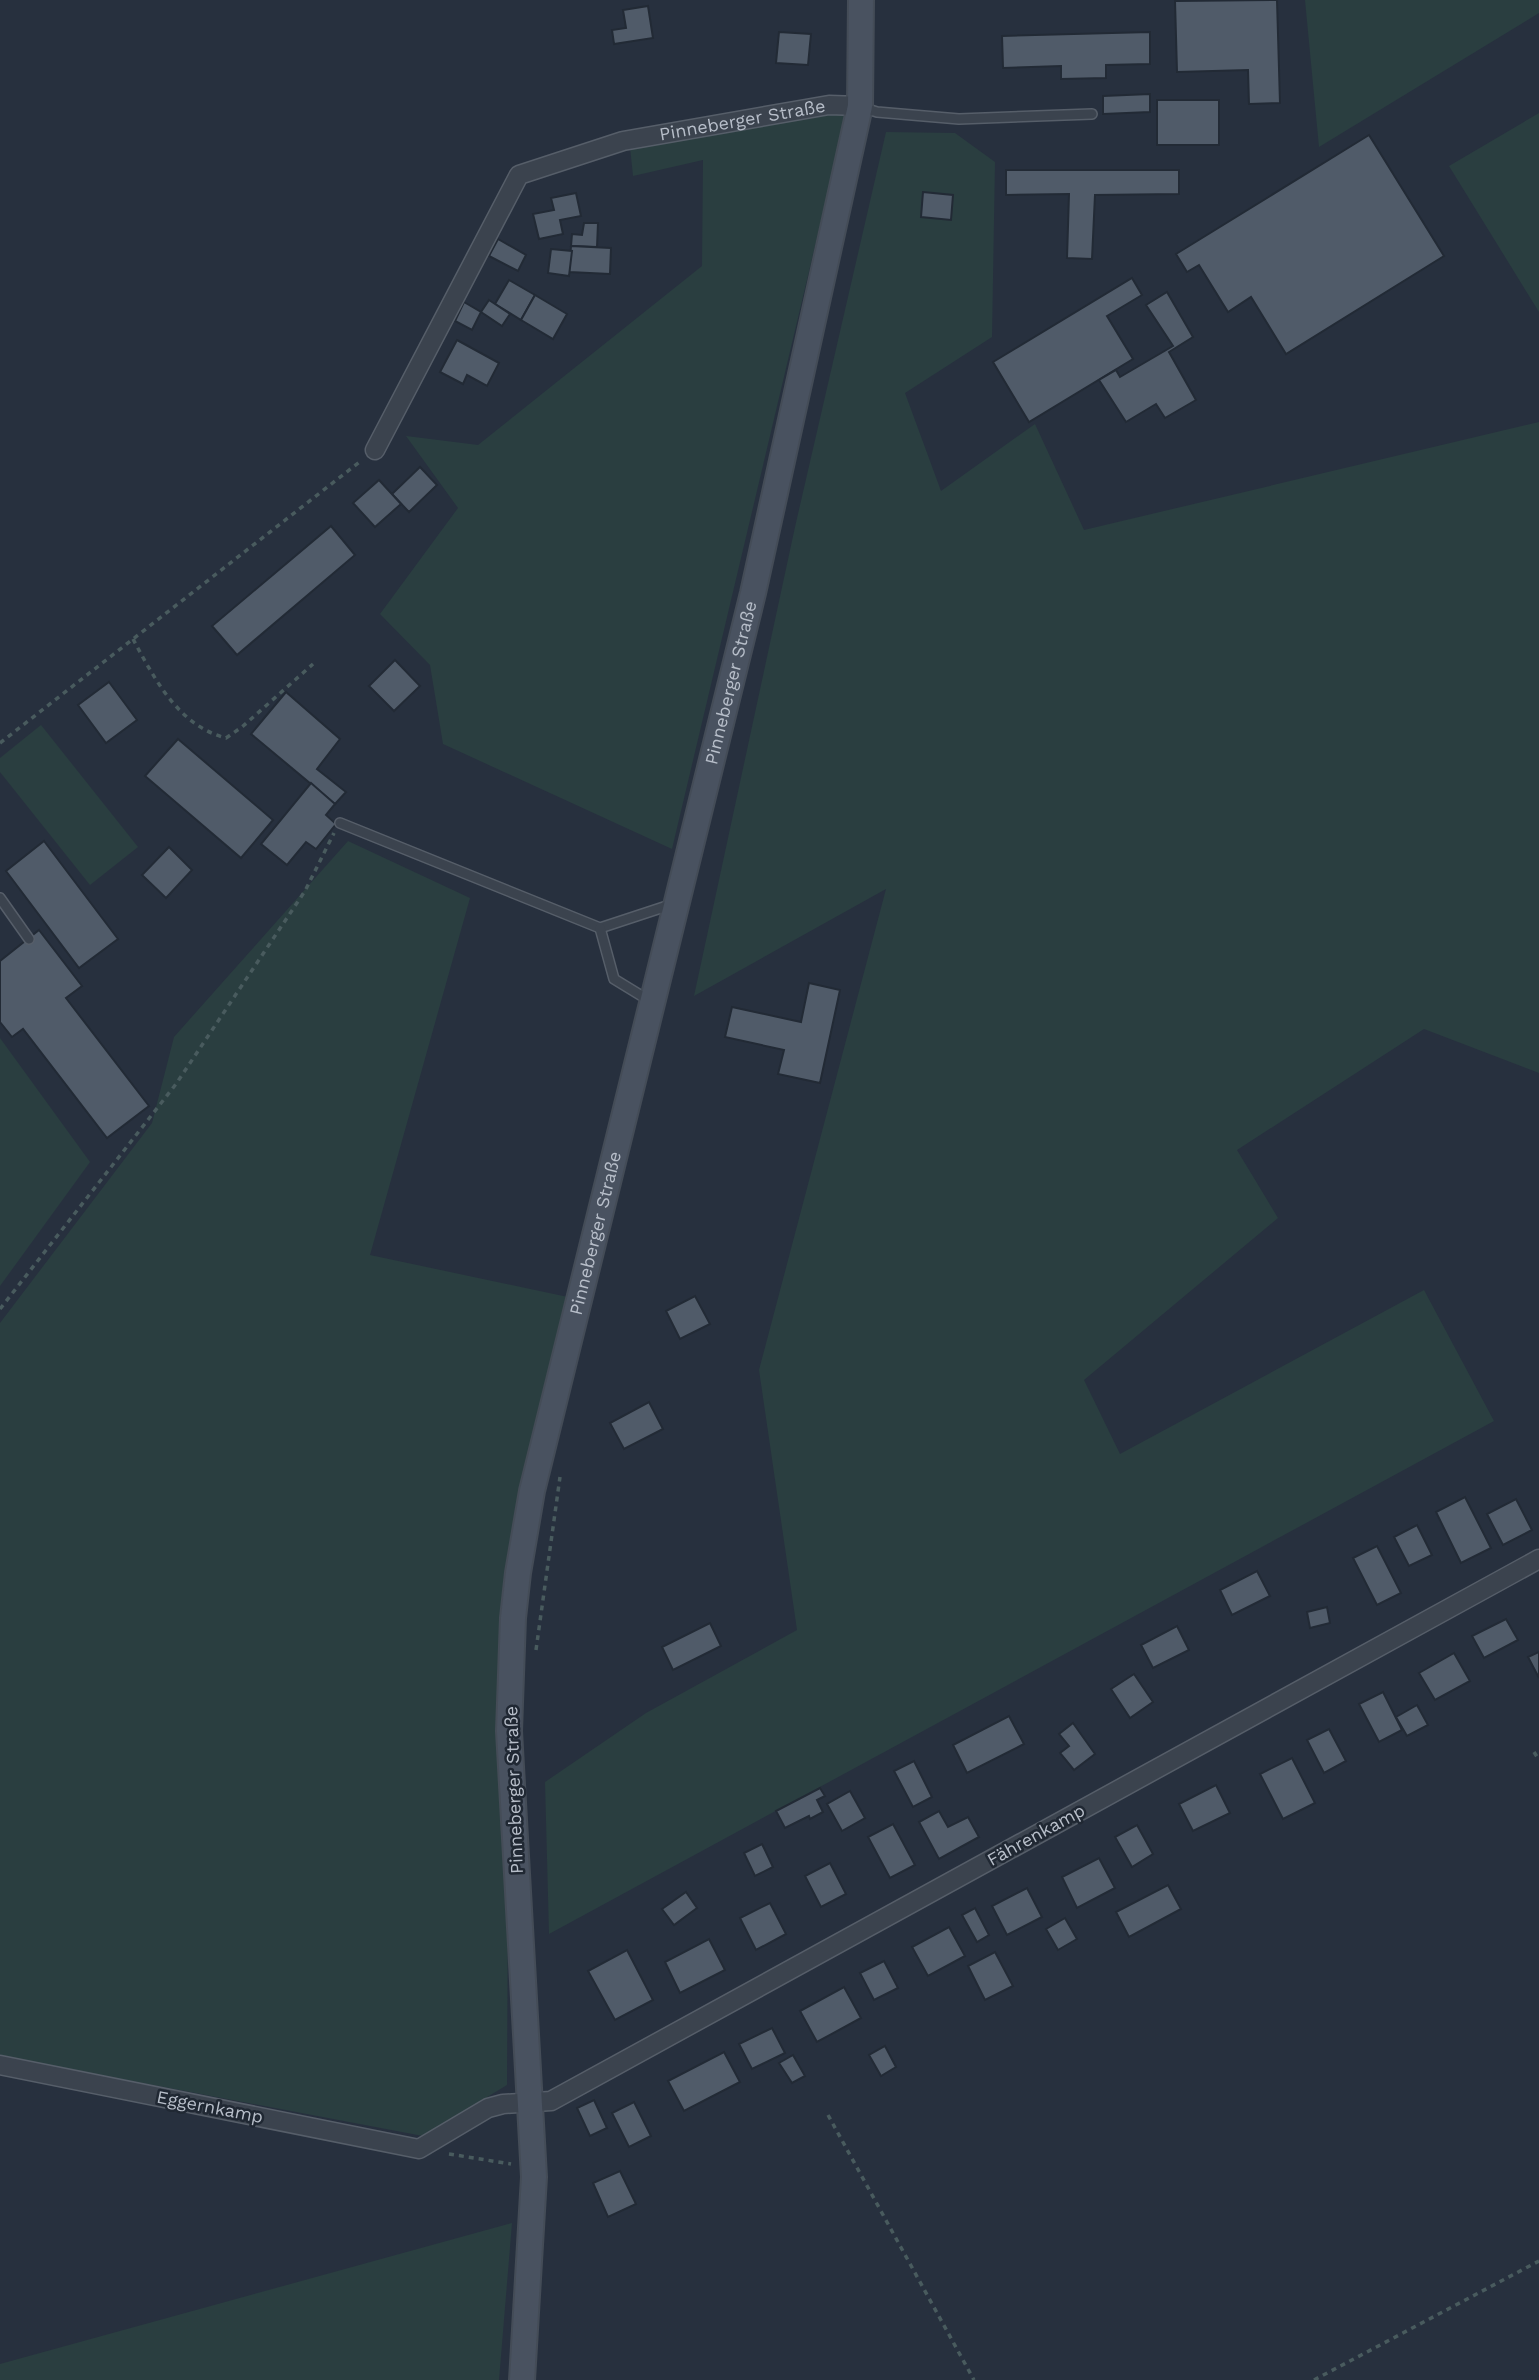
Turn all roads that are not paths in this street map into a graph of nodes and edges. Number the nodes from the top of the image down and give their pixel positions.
1 (861, 0) edge
2 (860, 106) junction
3 (1093, 114) dead end
4 (375, 450) road end
5 (340, 823) road end
6 (0, 898) edge
7 (678, 902) junction
8 (600, 928) junction
9 (29, 939) dead end
10 (652, 1002) junction
11 (1539, 1559) edge
12 (0, 2065) edge
13 (530, 2102) junction
14 (522, 2380) edge

1 - 2 main road, Pinneberger Straße
2 - 3 lane
2 - 4 street, Pinneberger Straße
2 - 7 main road, Pinneberger Straße
5 - 8 lane
6 - 9 lane
7 - 8 lane
7 - 10 main road, Pinneberger Straße
8 - 10 lane
10 - 13 main road, Pinneberger Straße
11 - 13 street, Fährenkamp
12 - 13 street, Eggernkamp
13 - 14 main road, Pinneberger Straße

